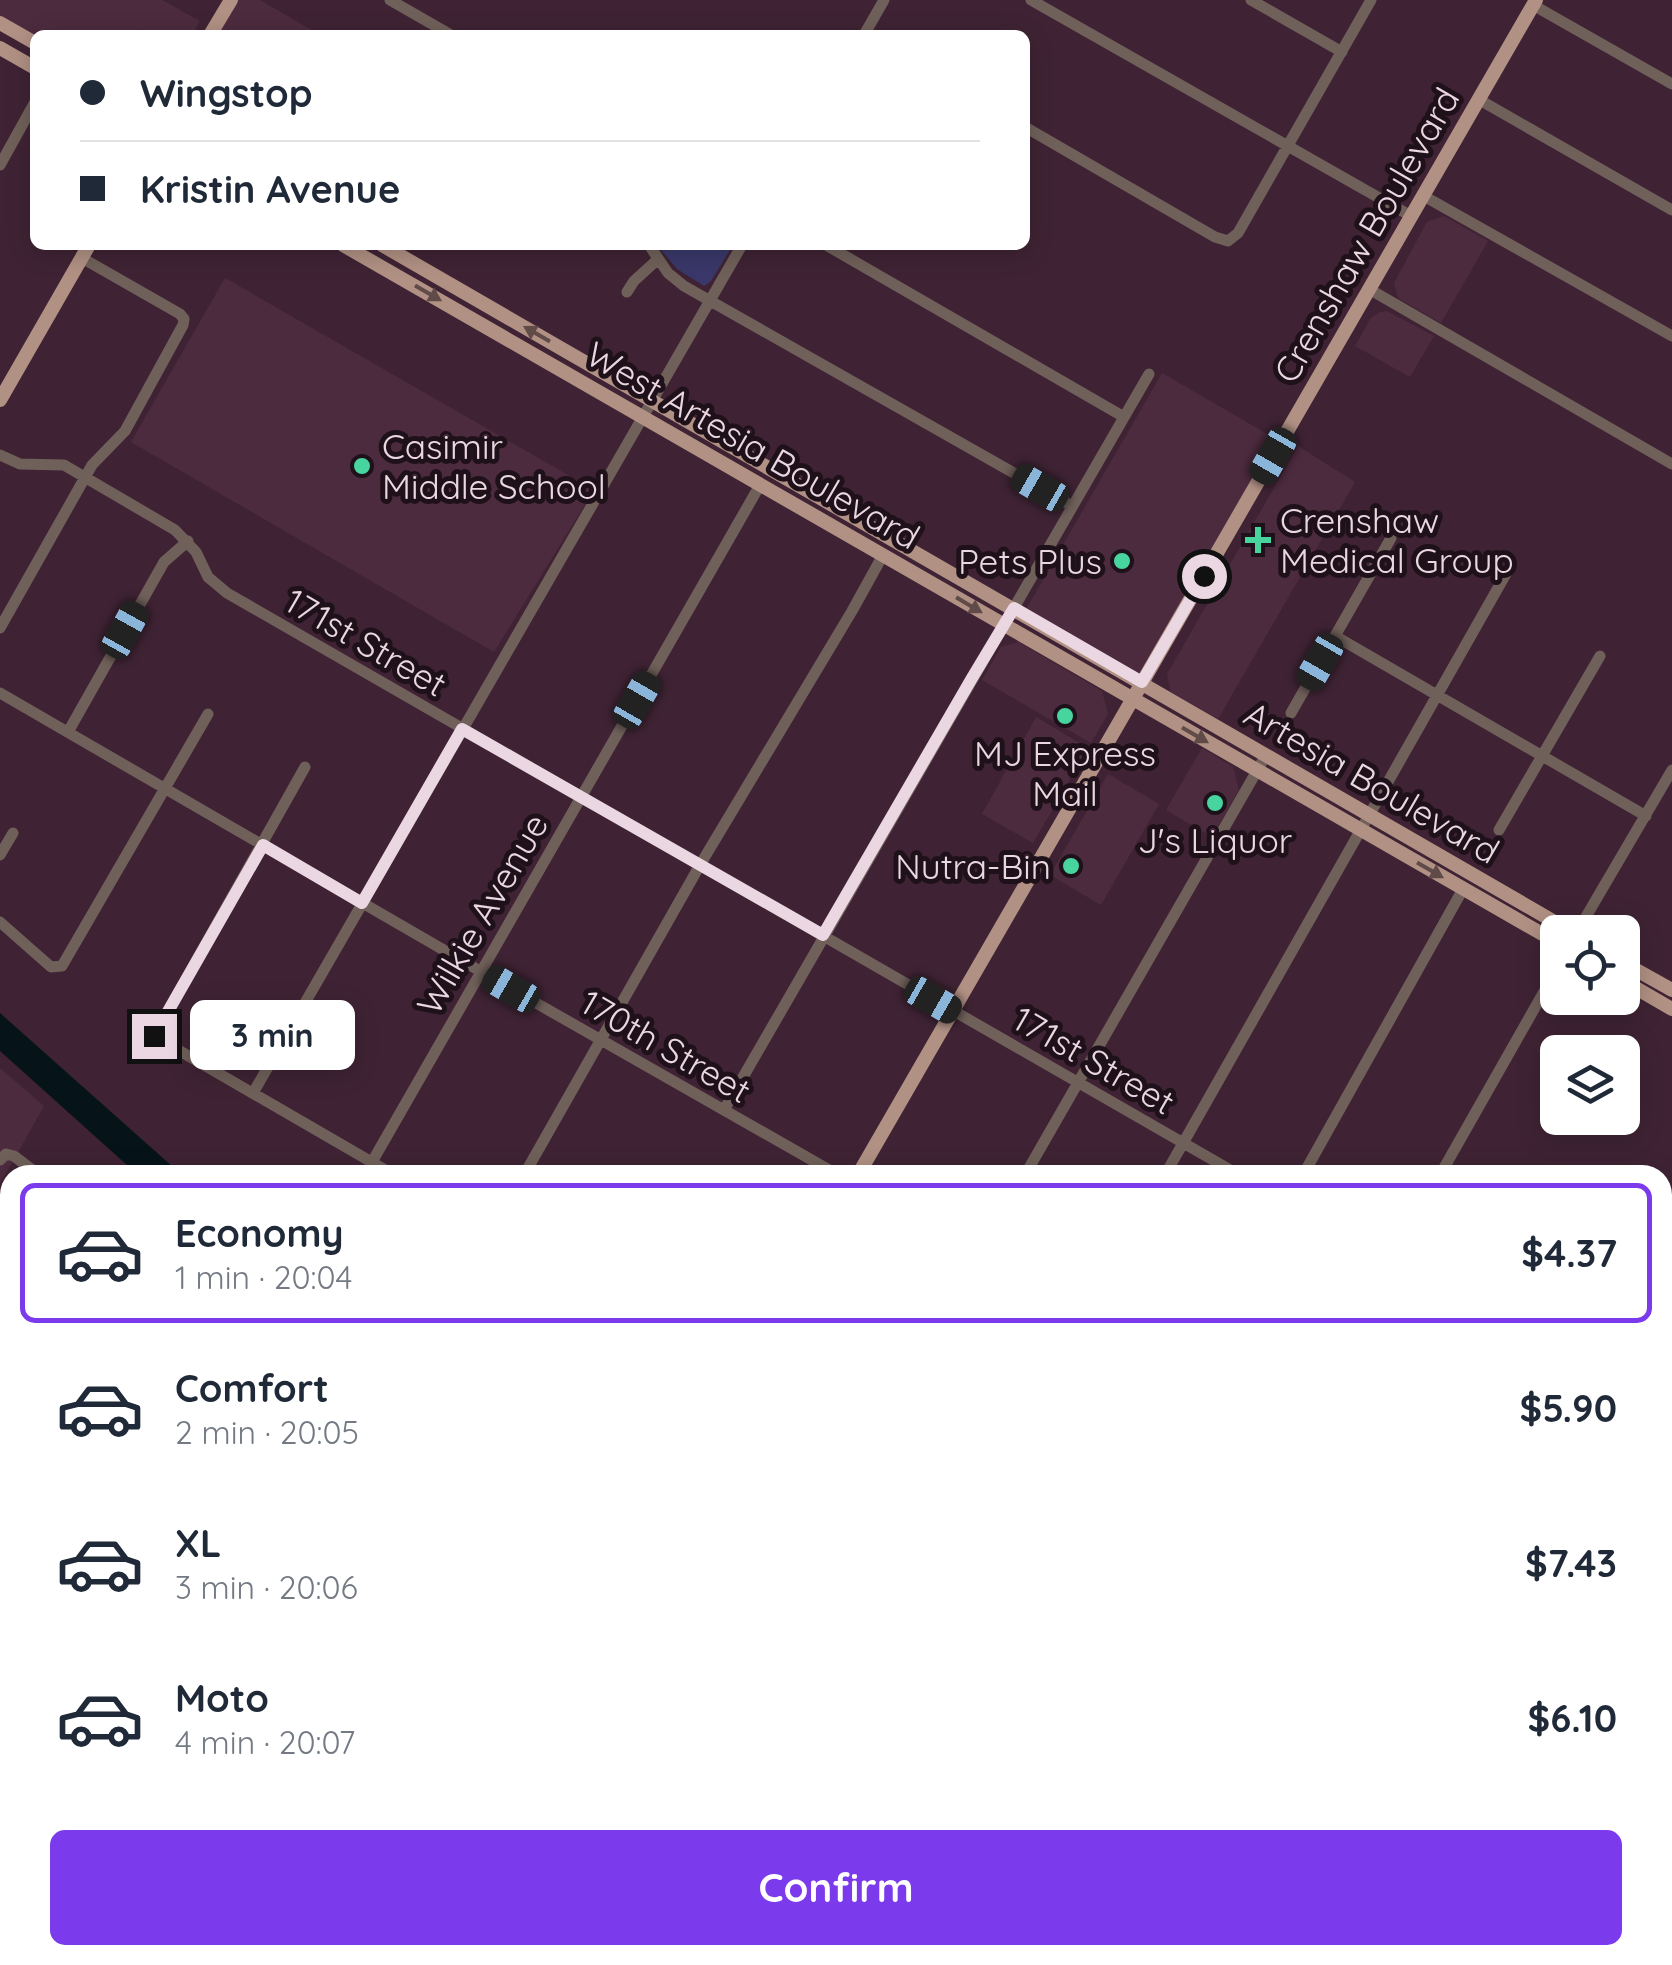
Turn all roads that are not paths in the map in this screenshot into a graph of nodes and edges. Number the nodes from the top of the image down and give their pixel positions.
1 (230, 0) edge
2 (390, 0) edge
3 (865, 0) edge
4 (1031, 0) edge
5 (1252, 0) edge
6 (1372, 0) edge
7 (1534, 2) edge
8 (882, 4) edge
9 (0, 23) edge
10 (213, 30) edge
11 (442, 30) edge
12 (868, 30) edge
13 (30, 40) edge
14 (0, 48) edge
15 (1342, 52) junction
16 (30, 65) edge
17 (1672, 84) edge
18 (1478, 100) junction
19 (30, 111) edge
20 (1030, 130) edge
21 (1288, 146) junction
22 (0, 165) edge
23 (1422, 196) junction
24 (1672, 210) edge
25 (1411, 216) junction
26 (352, 250) edge
27 (391, 250) edge
28 (652, 250) edge
29 (739, 250) edge
30 (835, 250) edge
31 (86, 252) edge
32 (657, 260) junction
33 (1369, 288) junction
34 (627, 292) dead end
35 (709, 301) junction
36 (1672, 336) edge
37 (1149, 374) dead end
38 (0, 400) edge
39 (651, 400) junction
40 (642, 416) junction
41 (1124, 417) junction
42 (0, 455) edge
43 (1672, 464) edge
44 (84, 477) junction
45 (760, 485) junction
46 (1072, 506) junction
47 (1391, 538) dead end
48 (188, 542) junction
49 (883, 555) junction
50 (1507, 572) dead end
51 (1014, 608) junction
52 (1004, 626) junction
53 (0, 628) edge
54 (1335, 636) junction
55 (1600, 656) dead end
56 (1142, 682) junction
57 (0, 693) edge
58 (1437, 695) junction
59 (1133, 699) junction
60 (1291, 713) dead end
61 (208, 714) dead end
62 (462, 729) junction
63 (68, 732) junction
64 (1266, 756) junction
65 (1542, 756) junction
66 (306, 767) dead end
67 (1672, 770) edge
68 (1257, 771) junction
69 (165, 789) junction
70 (582, 796) junction
71 (1370, 815) junction
72 (1646, 816) junction
73 (1360, 830) junction
74 (1499, 830) dead end
75 (13, 833) dead end
76 (263, 845) junction
77 (0, 855) edge
78 (700, 865) junction
79 (1464, 889) junction
80 (362, 903) junction
81 (1545, 915) edge
82 (1585, 915) edge
83 (0, 922) edge
84 (1540, 932) edge
85 (823, 935) junction
86 (480, 972) junction
87 (1640, 972) edge
88 (1640, 990) edge
89 (1672, 990) edge
90 (1540, 999) edge
91 (1672, 1009) edge
92 (952, 1011) junction
93 (602, 1040) junction
94 (1078, 1083) junction
95 (253, 1093) junction
96 (724, 1110) junction
97 (1183, 1143) junction
98 (3, 1157) edge
99 (372, 1162) junction
100 (25, 1165) edge
101 (377, 1165) edge
102 (530, 1165) edge
103 (820, 1165) edge
104 (864, 1165) edge
105 (1031, 1165) edge
106 (1171, 1165) edge
107 (1222, 1165) edge
108 (1309, 1165) edge
109 (1446, 1165) edge

1 - 10 main road
2 - 11 street
3 - 8 street
4 - 21 street
5 - 15 street
6 - 15 street
7 - 17 street
7 - 18 main road, Crenshaw Boulevard
8 - 12 street
9 - 13 main road
14 - 16 main road
15 - 21 street
18 - 23 main road, Crenshaw Boulevard
18 - 24 street
19 - 22 street
20 - 21 street
21 - 25 street
23 - 25 main road, Crenshaw Boulevard
23 - 36 street
25 - 33 main road, Crenshaw Boulevard
26 -> 40 main road, West Artesia Boulevard
39 -> 27 main road, West Artesia Boulevard
28 - 32 street
29 - 35 street
30 - 41 street
31 - 38 main road
31 - 44 street
32 - 34 street
32 - 35 street
33 - 43 street
33 - 56 main road, Crenshaw Boulevard
35 - 39 street
35 - 46 street
37 - 41 street
39 - 40 street
39 - 51 main road, West Artesia Boulevard
40 - 45 main road, West Artesia Boulevard
40 - 62 street
41 - 46 street
42 - 44 street, 171st Street
44 - 48 street, 171st Street
44 - 53 street
45 - 49 main road, West Artesia Boulevard
45 - 70 street, Wilkie Avenue
46 - 51 street
47 - 54 street
48 - 62 street, 171st Street
48 - 63 street
49 -> 52 main road, West Artesia Boulevard
49 - 78 street
50 - 58 street
51 - 52 street
51 - 56 main road, West Artesia Boulevard
52 - 59 main road, West Artesia Boulevard
52 - 85 street
54 - 58 street
54 - 60 street
55 - 65 street
56 - 59 main road, Crenshaw Boulevard
56 - 64 main road, Artesia Boulevard
57 - 63 street, 170th Street
58 - 65 street
58 - 71 street
59 -> 68 main road, Artesia Boulevard
59 - 92 main road, Crenshaw Boulevard
61 - 69 street
62 - 70 street, 171st Street
62 - 80 street
63 - 69 street, 170th Street
64 - 68 street
64 - 71 main road, Artesia Boulevard
65 - 72 street
65 - 74 street
66 - 76 street
67 - 72 street
68 - 73 main road, Artesia Boulevard
68 - 94 street
69 - 76 street, 170th Street
69 - 83 street
70 - 78 street, 171st Street
70 - 86 street, Wilkie Avenue
71 - 73 street
71 - 81 main road, Artesia Boulevard
72 - 82 street
73 -> 79 main road, Artesia Boulevard
73 - 97 street
75 - 77 street
76 - 80 street, 170th Street
76 - 95 street
78 - 85 street, 171st Street
78 - 93 street
79 - 84 main road, Artesia Boulevard
79 - 108 street
80 - 86 street, 170th Street
80 - 95 street
85 - 92 street, 171st Street
85 - 96 street
86 - 93 street, 170th Street
86 - 99 street, Wilkie Avenue
87 - 89 main road
88 - 91 main road
90 - 109 street
92 - 94 street, 171st Street
92 - 104 main road, Crenshaw Boulevard
93 - 96 street, 170th Street
93 - 102 street
94 - 97 street, 171st Street
94 - 105 street
95 - 99 street
96 - 103 street, 170th Street
97 - 106 street
97 - 107 street, 171st Street
98 - 100 street
99 - 101 street

